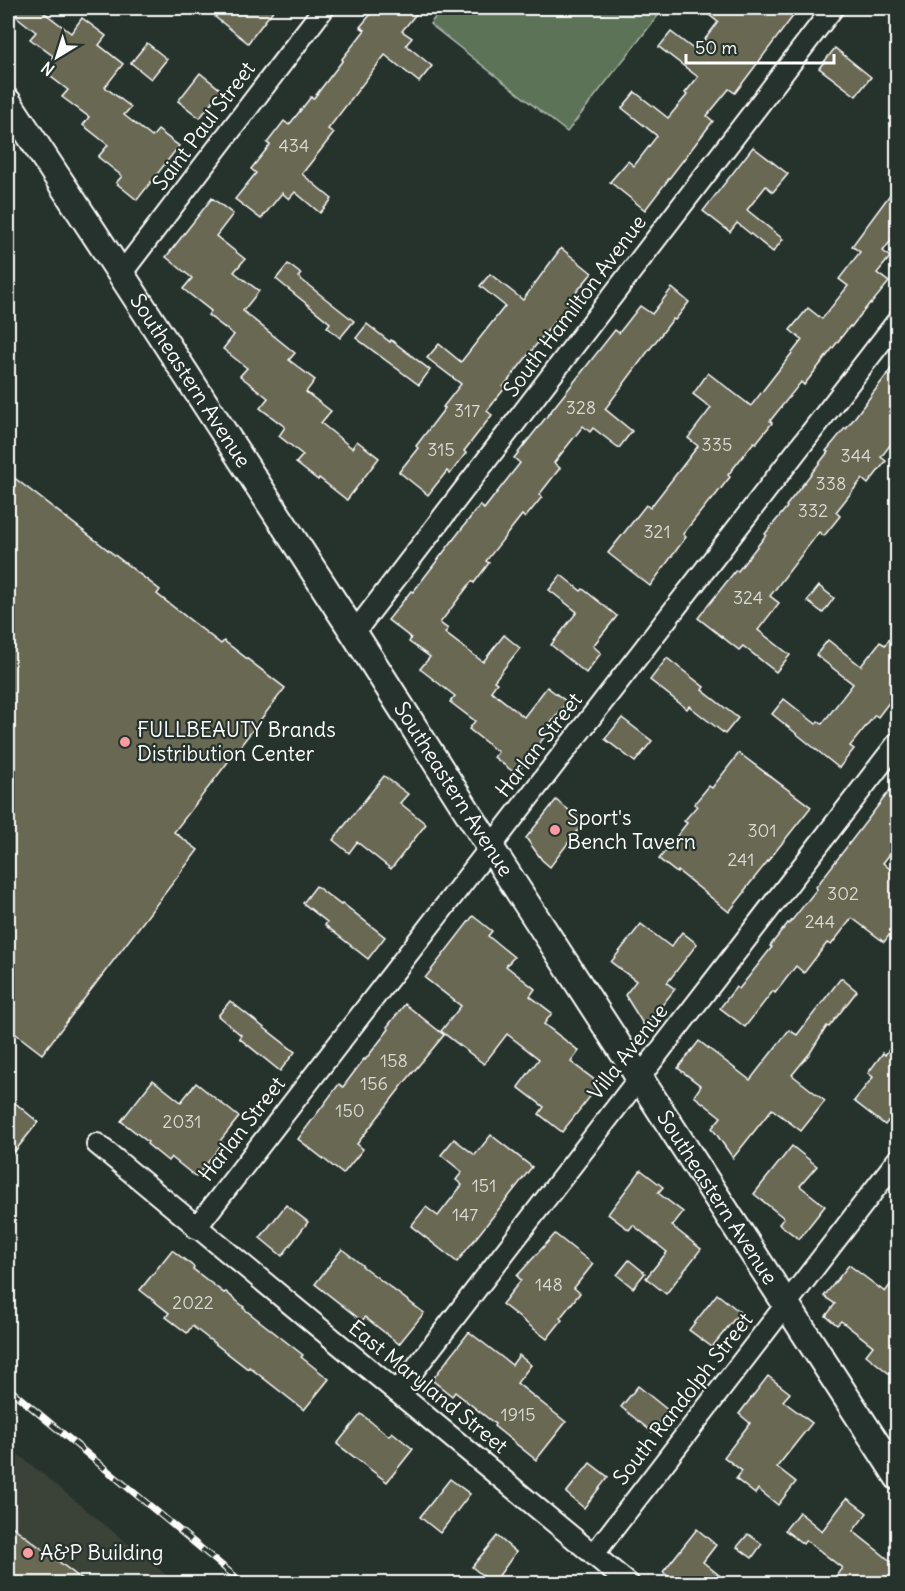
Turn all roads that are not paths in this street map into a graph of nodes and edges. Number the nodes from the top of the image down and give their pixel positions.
1 (324, 8) edge
2 (833, 8) edge
3 (8, 102) edge
4 (122, 274) junction
5 (897, 320) edge
6 (354, 633) junction
7 (897, 742) edge
8 (490, 847) junction
9 (640, 1077) junction
10 (97, 1144) dead end
11 (897, 1159) edge
12 (196, 1227) junction
13 (786, 1304) junction
14 (397, 1392) junction
15 (897, 1477) edge
16 (594, 1554) junction
17 (629, 1584) edge

1 - 4 street, Saint Paul Street
2 - 6 street, South Hamilton Avenue
3 - 4 main road, Southeastern Avenue
4 - 6 main road, Southeastern Avenue
5 - 8 street, Harlan Street
6 - 8 main road, Southeastern Avenue
7 - 9 street, Villa Avenue
8 - 9 main road, Southeastern Avenue
8 - 12 street, Harlan Street
9 - 13 main road, Southeastern Avenue
9 - 14 street, Villa Avenue
10 - 12 street, East Maryland Street
11 - 13 street, South Randolph Street
12 - 14 street, East Maryland Street
13 - 15 main road, Southeastern Avenue
13 - 16 street, South Randolph Street
14 - 16 street, East Maryland Street
16 - 17 street, East Maryland Street

